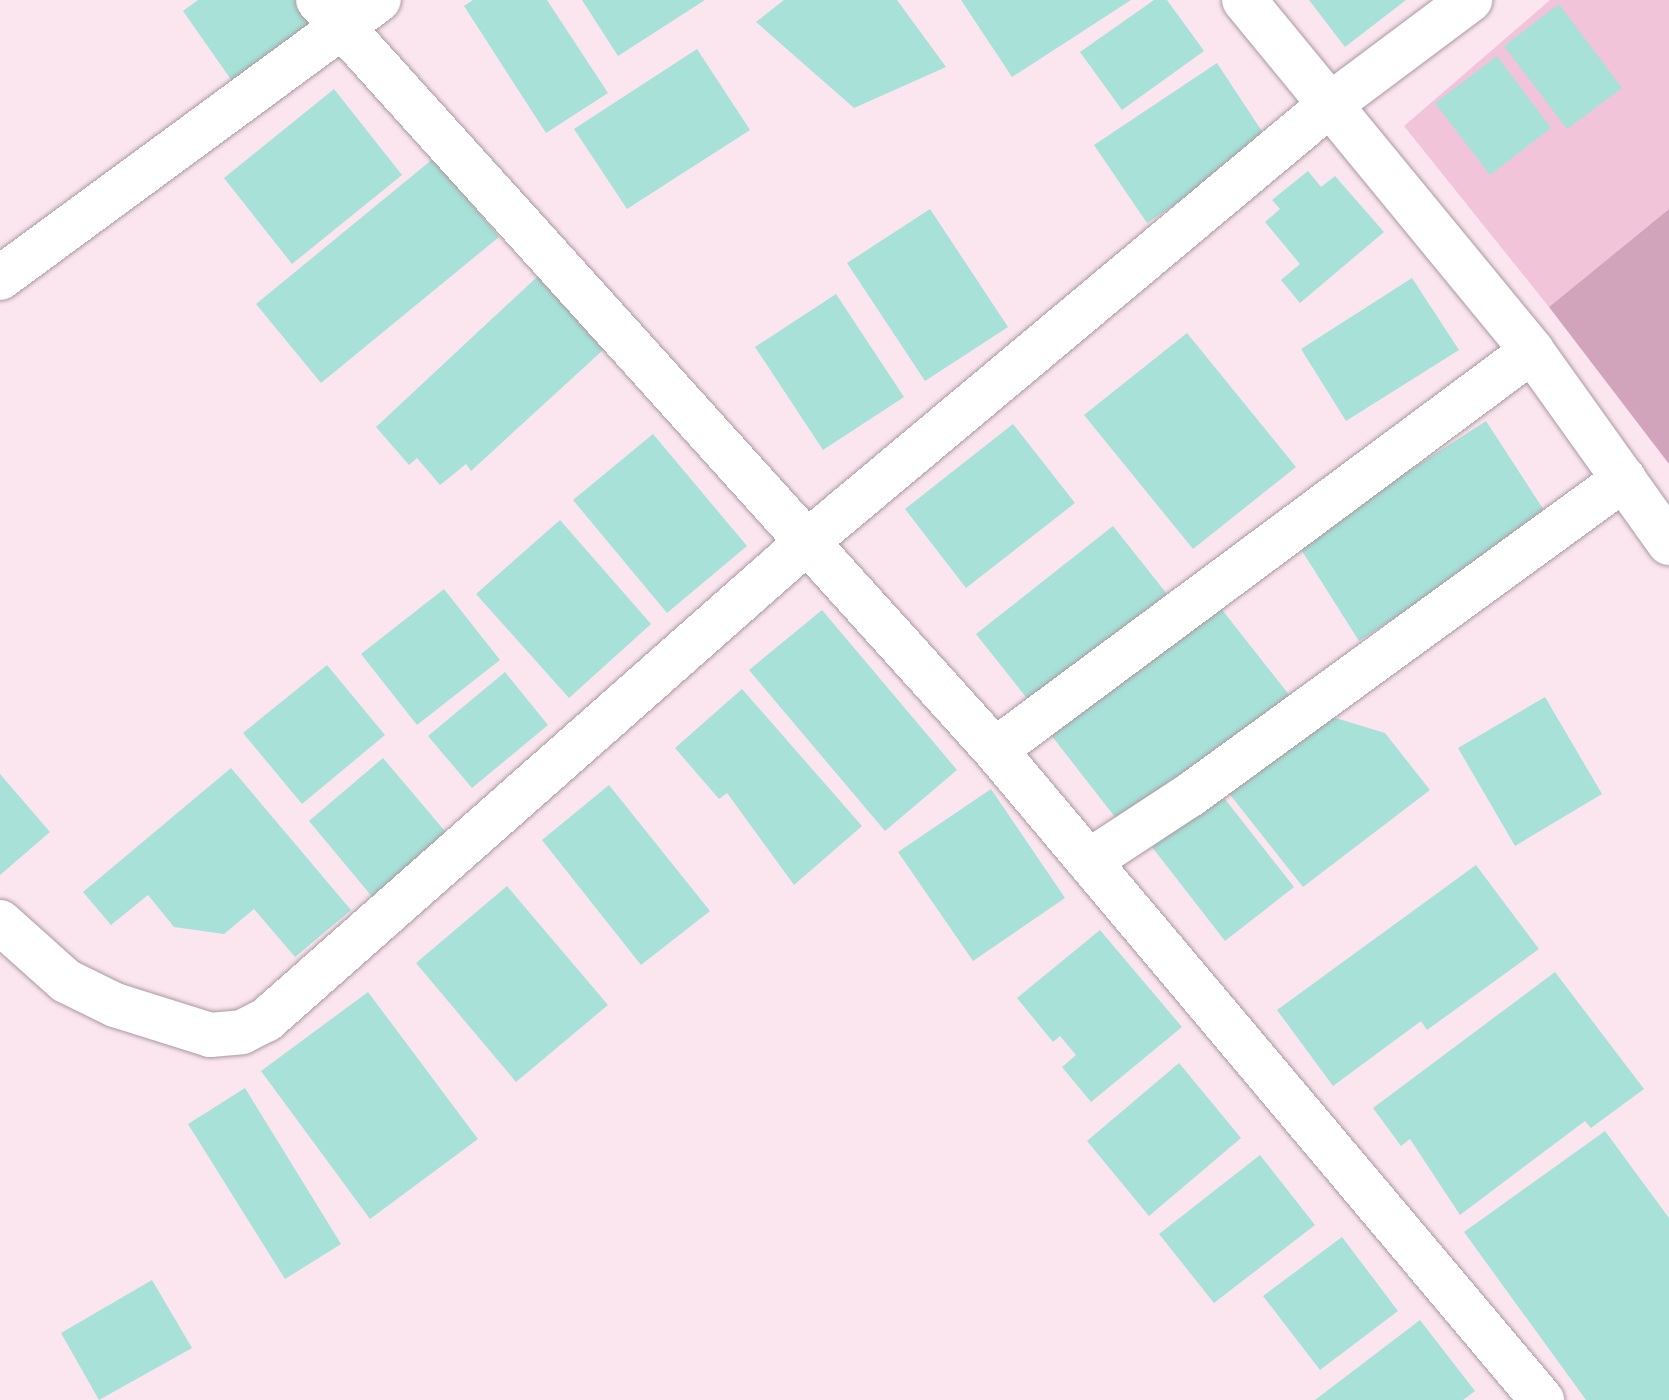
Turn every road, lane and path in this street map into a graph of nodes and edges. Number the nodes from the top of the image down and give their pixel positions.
1 (379, 0) edge
2 (1244, 0) edge
3 (1470, 0) edge
4 (328, 14) edge
5 (1327, 107) junction
6 (0, 278) edge
7 (1532, 351) junction
8 (1624, 479) junction
9 (807, 542) junction
10 (1669, 543) edge
11 (995, 750) junction
12 (1089, 861) junction
13 (0, 922) edge
14 (1542, 1400) edge

1 - 4 street
2 - 5 street
3 - 5 street
4 - 6 street
4 - 9 street
5 - 7 street
5 - 9 street
7 - 8 street
7 - 11 street
8 - 10 street
8 - 12 street
9 - 11 street
9 - 13 street
11 - 12 street
12 - 14 street

